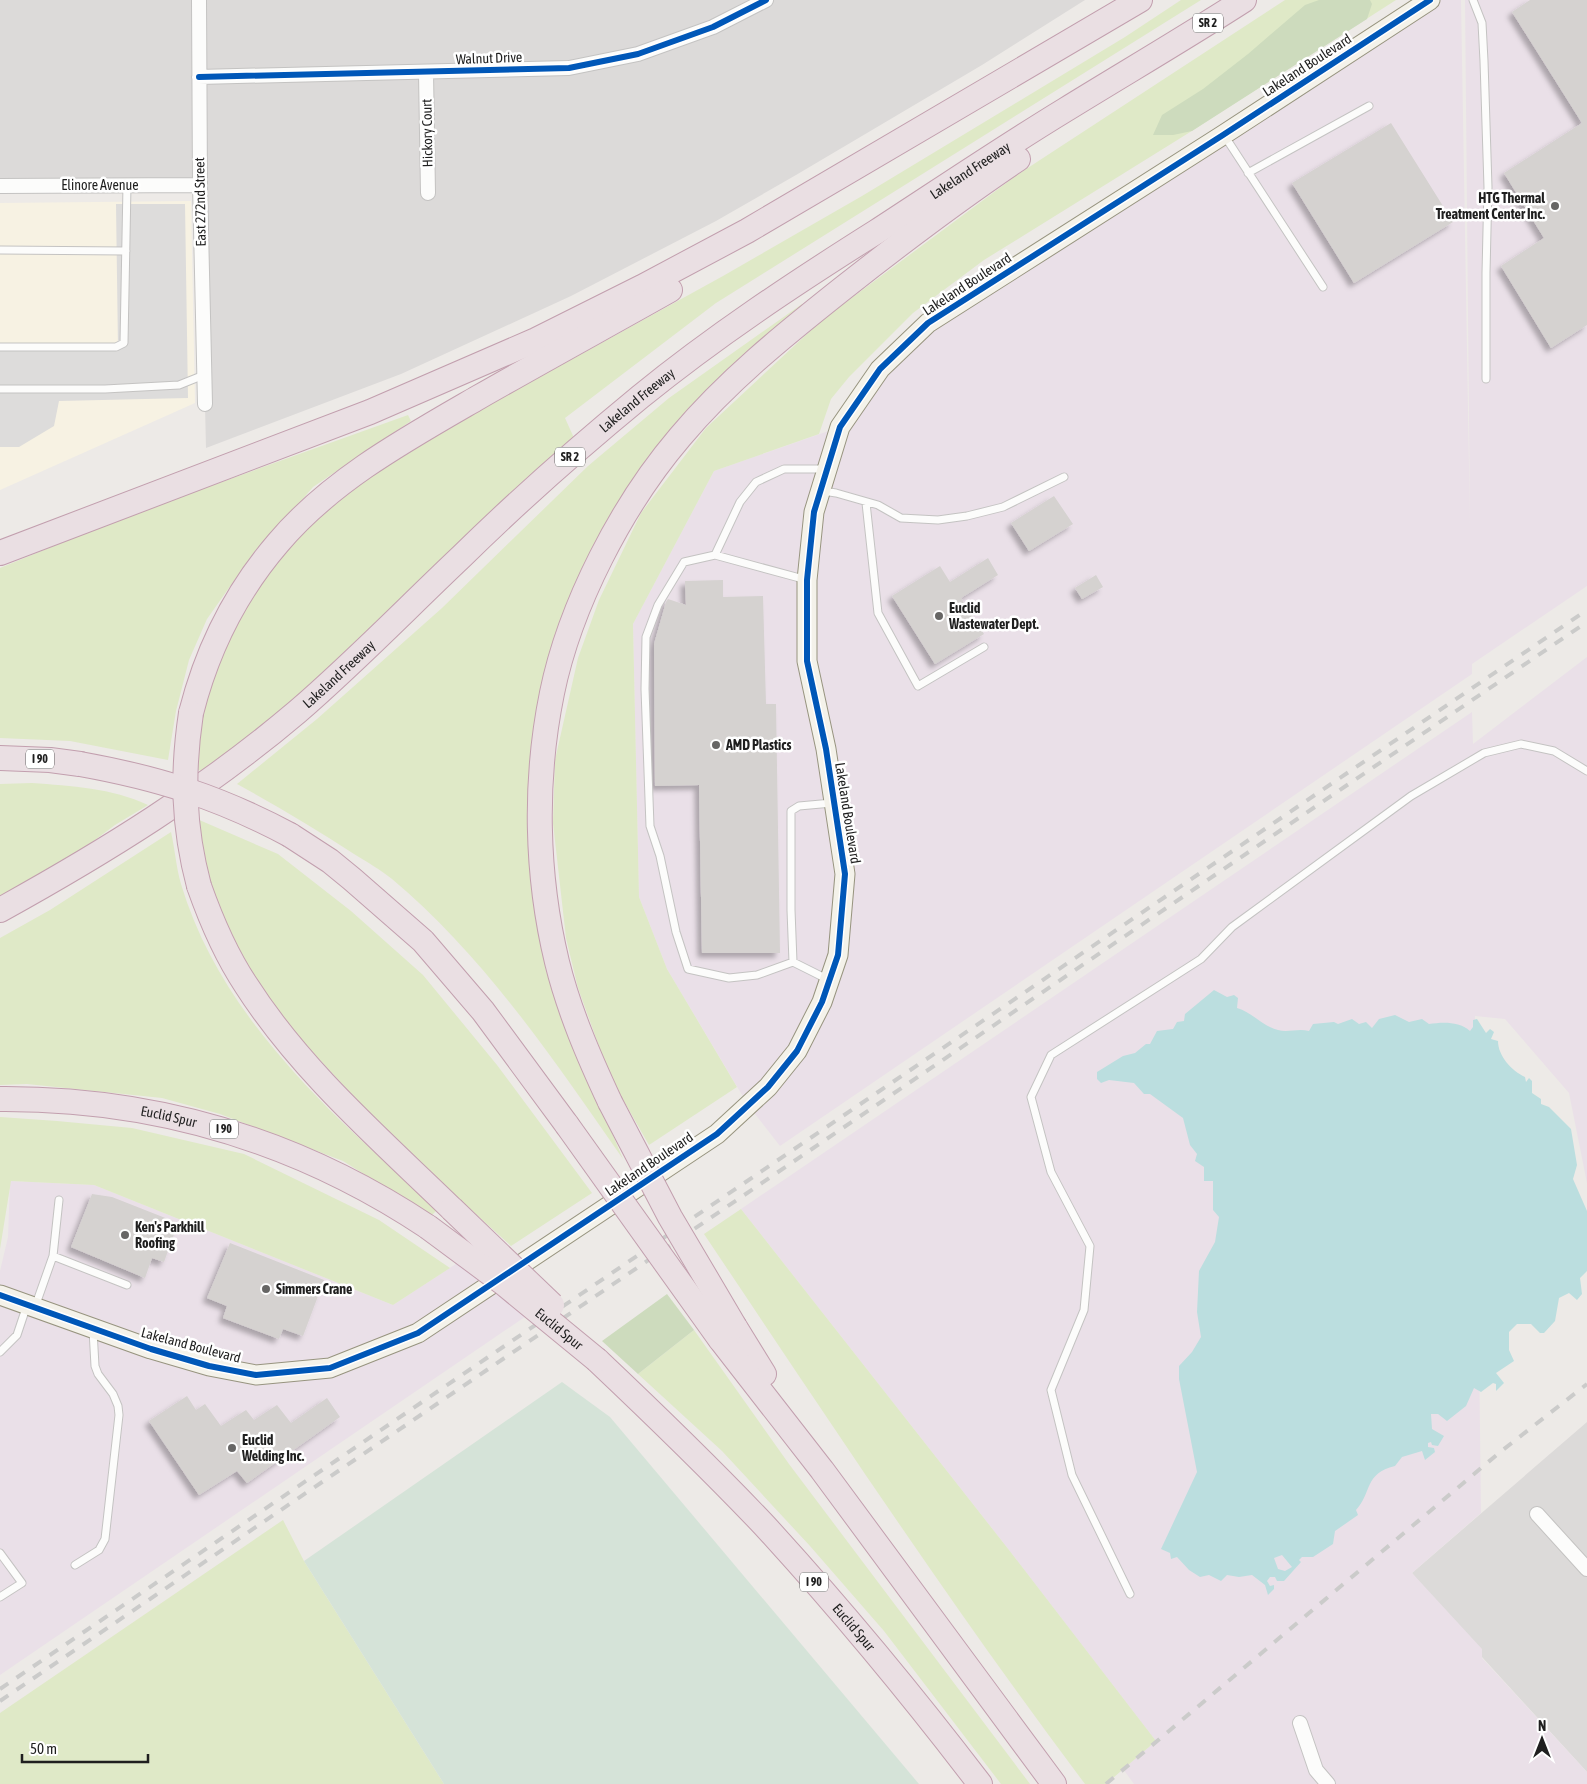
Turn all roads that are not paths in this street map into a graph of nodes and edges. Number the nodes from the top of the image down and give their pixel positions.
1 (199, 0) edge
2 (766, 0) edge
3 (1141, 0) edge
4 (1244, 0) edge
5 (1430, 0) edge
6 (1474, 0) edge
7 (1173, 46) junction
8 (426, 73) junction
9 (199, 77) junction
10 (1369, 106) dead end
11 (1224, 135) junction
12 (1248, 173) junction
13 (127, 185) junction
14 (200, 185) junction
15 (0, 186) edge
16 (428, 193) dead end
17 (0, 250) edge
18 (126, 250) junction
19 (1323, 287) dead end
20 (0, 347) edge
21 (204, 375) junction
22 (1486, 379) dead end
23 (0, 389) edge
24 (205, 404) dead end
25 (827, 469) junction
26 (1064, 477) dead end
27 (820, 491) junction
28 (866, 503) junction
29 (0, 553) edge
30 (715, 555) junction
31 (807, 580) junction
32 (984, 647) dead end
33 (0, 758) edge
34 (1587, 771) edge
35 (834, 803) junction
36 (0, 910) edge
37 (793, 962) junction
38 (830, 980) junction
39 (0, 1099) edge
40 (59, 1200) dead end
41 (53, 1256) junction
42 (127, 1285) dead end
43 (0, 1295) edge
44 (31, 1306) junction
45 (93, 1328) junction
46 (727, 1333) junction
47 (0, 1352) edge
48 (597, 1360) junction
49 (1537, 1514) dead end
50 (0, 1554) edge
51 (75, 1565) dead end
52 (1587, 1569) edge
53 (1130, 1594) dead end
54 (0, 1597) edge
55 (1300, 1723) dead end
56 (979, 1783) edge
57 (1054, 1784) edge
58 (1328, 1784) edge

1 - 9 street, East 272nd Street
2 - 8 street, Walnut Drive
3 - 29 highway
3 - 48 highway, bridge
4 - 7 highway, Lakeland Freeway / SR 2
5 - 11 street, Lakeland Boulevard
6 - 22 lane
7 - 36 highway, Lakeland Freeway / SR 2
7 - 46 highway, bridge
8 - 9 street, Walnut Drive
8 - 16 street, Hickory Court
9 - 14 street, East 272nd Street
10 - 12 lane
11 - 12 lane
11 - 25 street, Lakeland Boulevard
12 - 19 lane
13 - 14 street, Elinore Avenue
13 - 15 street, Elinore Avenue
13 - 18 lane
14 - 21 street, East 272nd Street
17 - 18 lane
18 - 20 lane
21 - 23 lane
21 - 24 street, East 272nd Street
25 - 27 street, Lakeland Boulevard
25 - 30 lane
26 - 28 lane
27 - 28 lane
27 - 31 street, Lakeland Boulevard
28 - 32 lane
30 - 31 lane
30 - 37 lane
31 - 35 street, Lakeland Boulevard
33 - 46 highway, I 90, bridge
34 - 53 lane
35 - 37 lane
35 - 38 street, Lakeland Boulevard
37 - 38 lane
38 - 45 street, Lakeland Boulevard
39 - 48 highway, Euclid Spur / I 90, bridge
40 - 41 lane
41 - 42 lane
41 - 44 lane
43 - 44 street, Lakeland Boulevard
44 - 45 street, Lakeland Boulevard
44 - 47 lane
45 - 51 lane
46 - 57 highway, I 90
48 - 56 highway, Euclid Spur / I 90
49 - 52 street
50 - 54 lane
55 - 58 street

